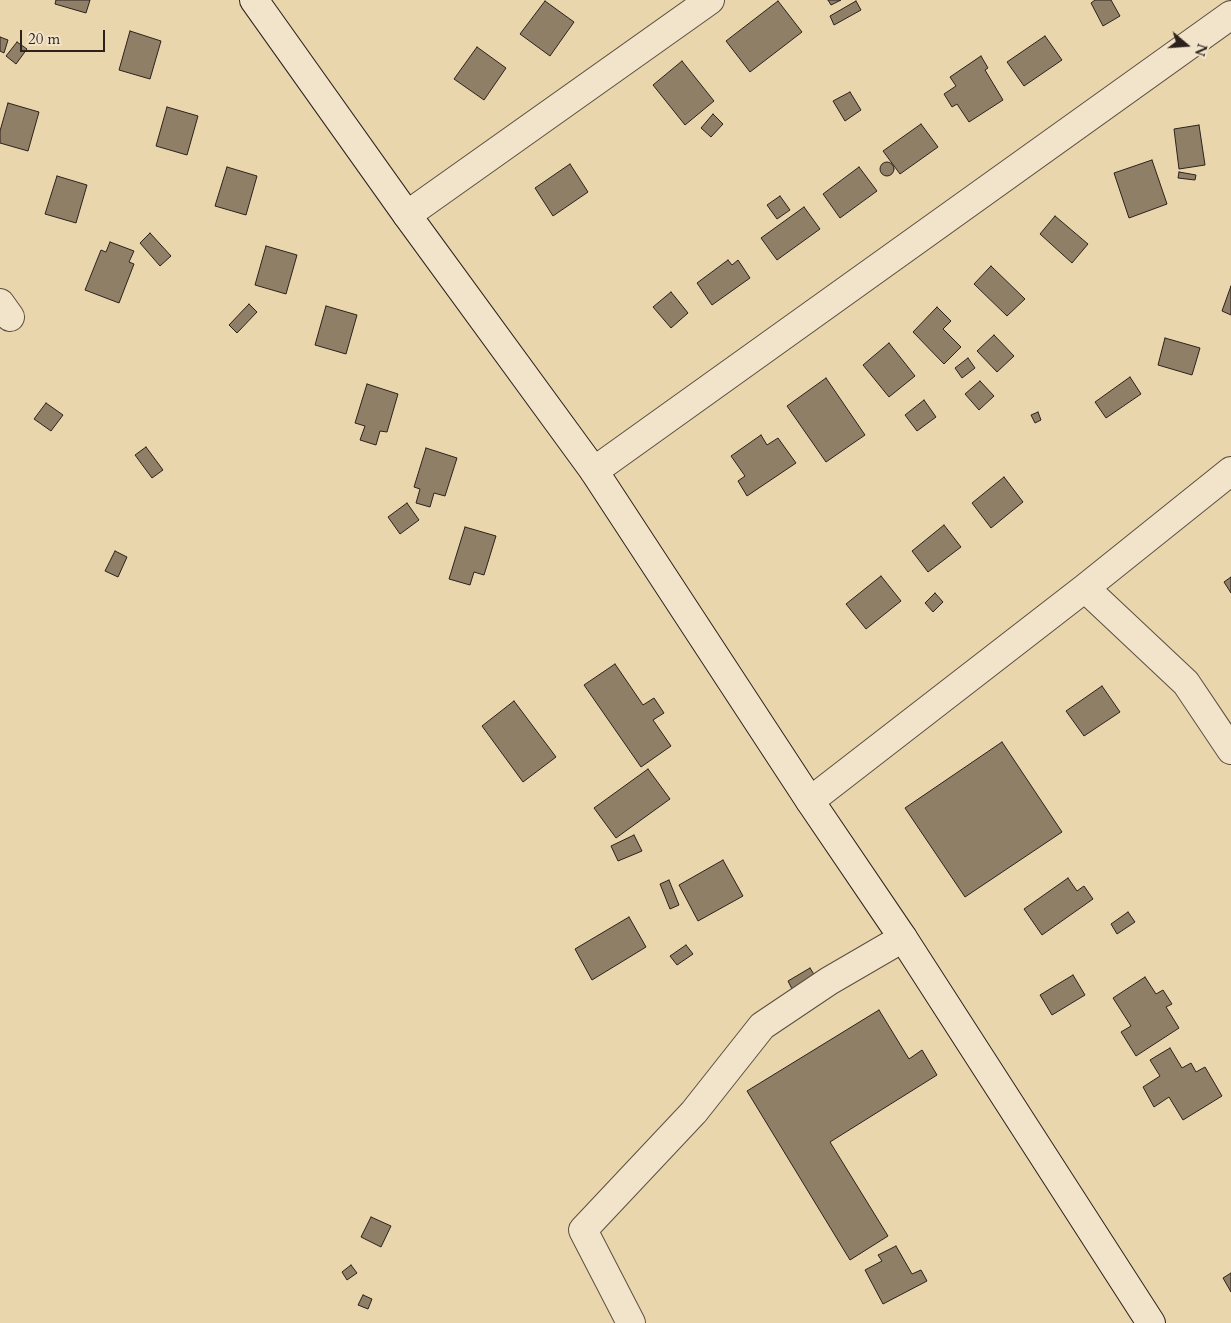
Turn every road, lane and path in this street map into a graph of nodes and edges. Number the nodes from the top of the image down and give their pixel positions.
1 (254, 0) edge
2 (710, 0) edge
3 (1231, 15) edge
4 (407, 215) junction
5 (594, 471) junction
6 (1231, 471) edge
7 (1086, 588) junction
8 (1231, 750) edge
9 (810, 800) junction
10 (903, 938) junction
11 (631, 1323) edge
12 (1151, 1323) edge

1 - 4 street
2 - 4 street
3 - 5 street
4 - 5 street
5 - 9 street
6 - 7 street
7 - 8 street
7 - 9 street
9 - 10 street
10 - 11 street
10 - 12 street

